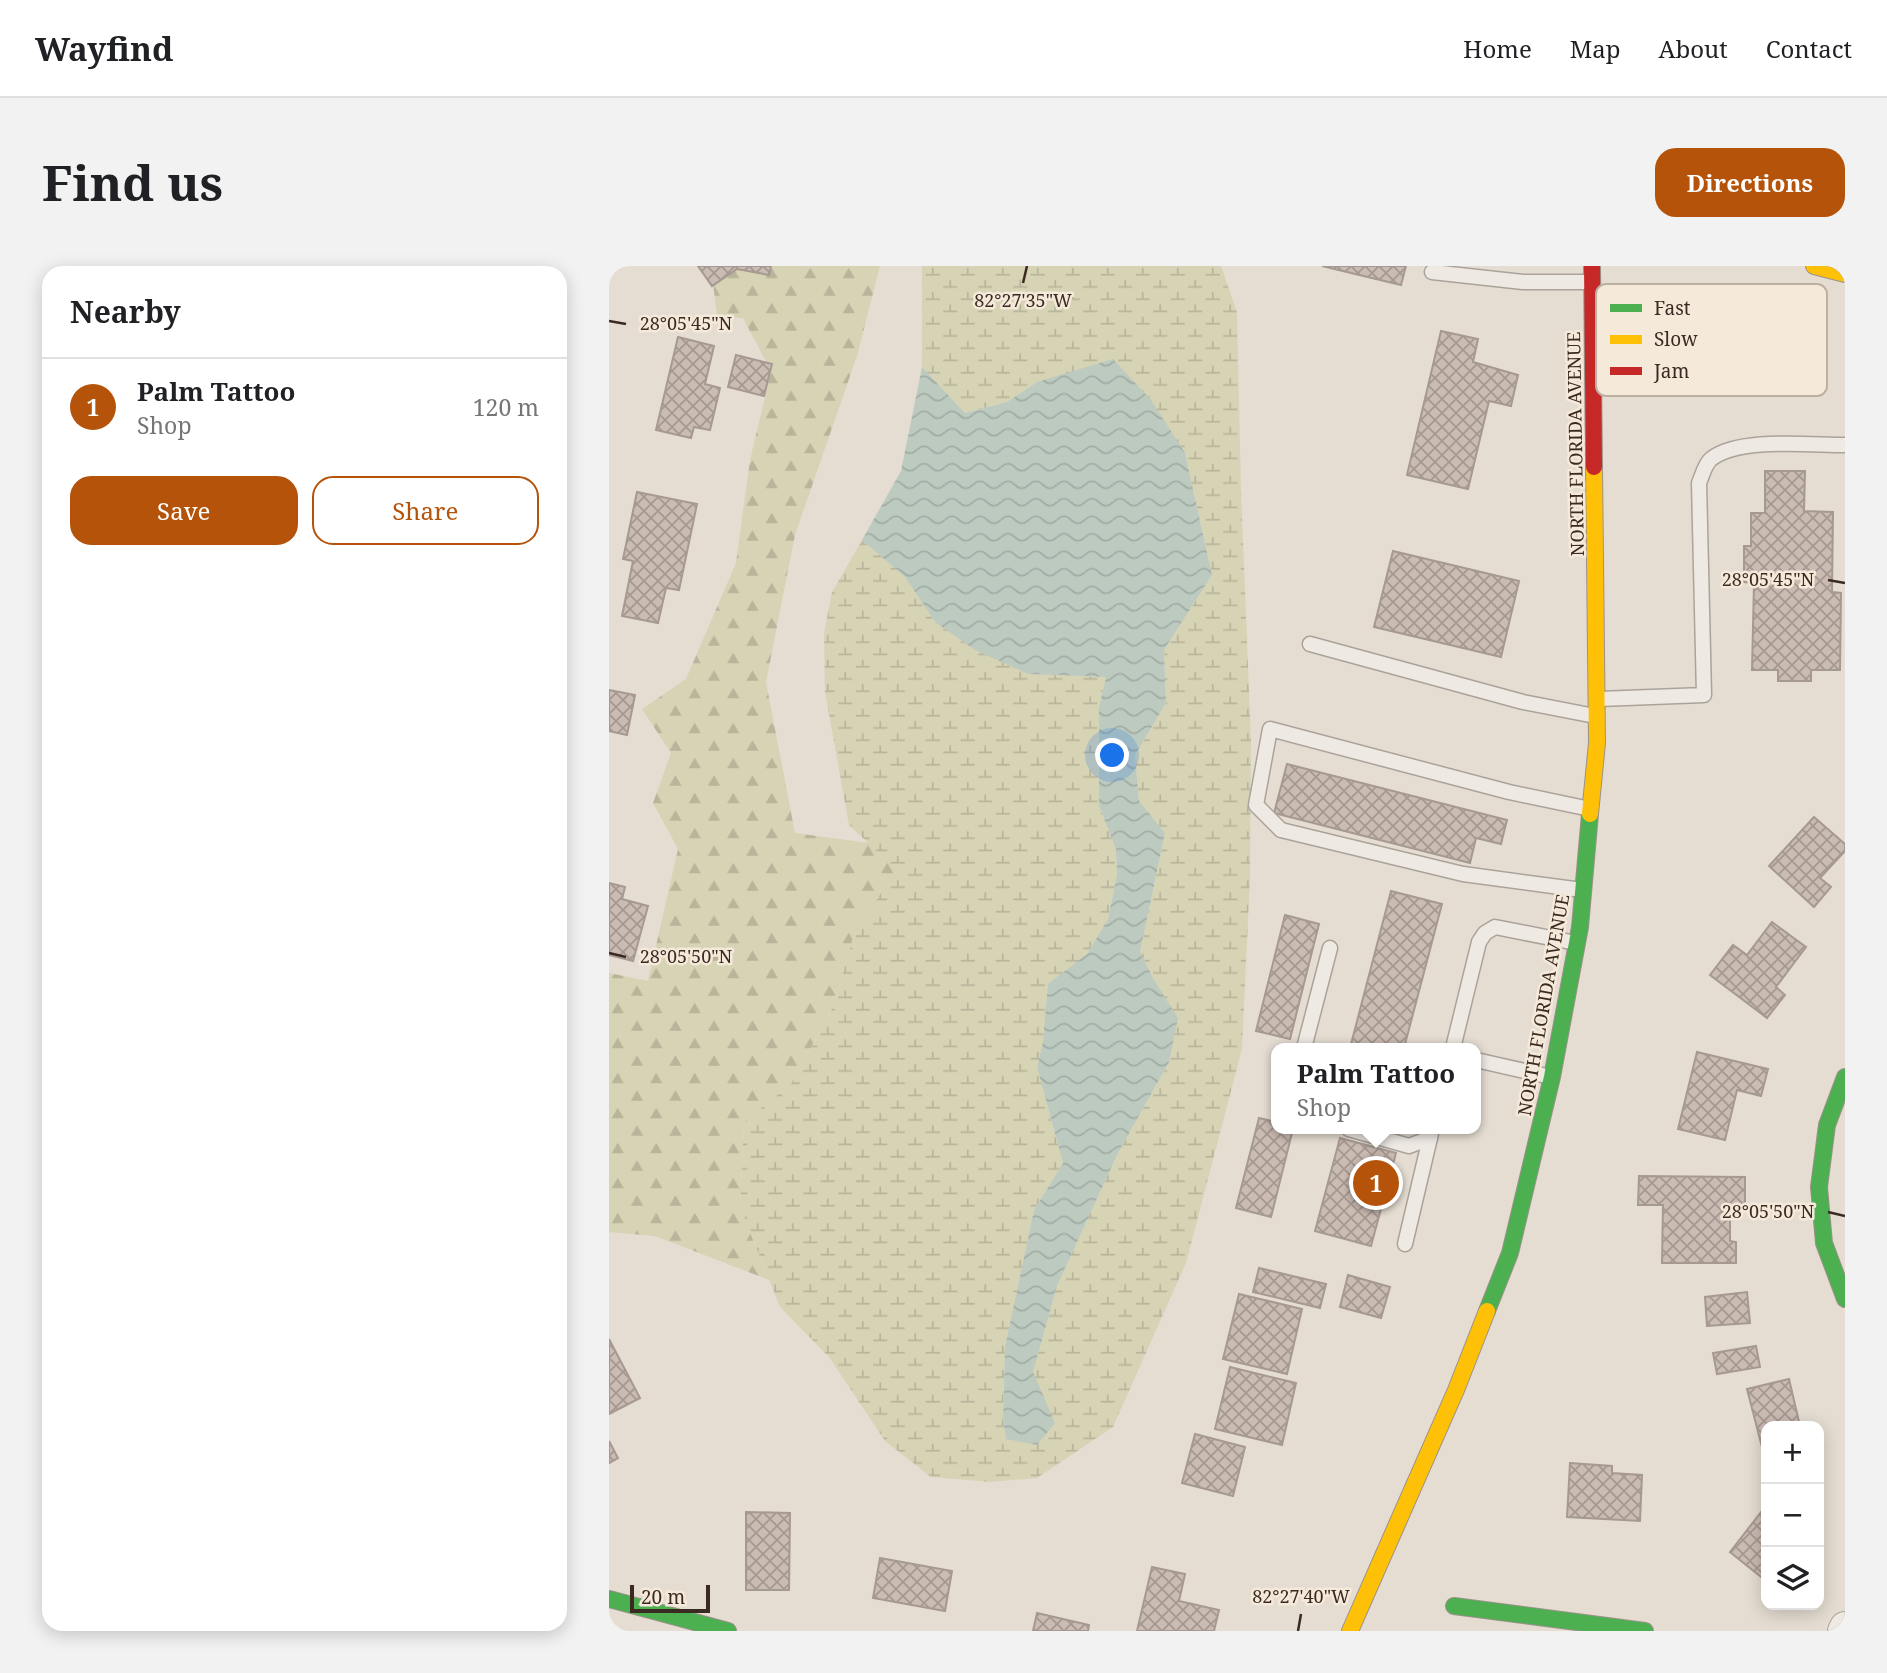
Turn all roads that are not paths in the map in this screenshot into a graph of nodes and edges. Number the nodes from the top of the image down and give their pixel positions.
1 (1814, 266) edge
2 (1432, 272) dead end
3 (1592, 274) edge
4 (1845, 274) edge
5 (1845, 445) edge
6 (1310, 644) dead end
7 (1597, 699) junction
8 (1597, 717) junction
9 (1591, 809) junction
10 (1584, 891) junction
11 (1577, 943) junction
12 (1330, 948) dead end
13 (1305, 1043) edge
14 (1454, 1043) edge
15 (1481, 1060) edge
16 (1552, 1077) junction
17 (1845, 1077) edge
18 (1367, 1134) edge
19 (1429, 1134) edge
20 (1431, 1134) edge
21 (1405, 1244) dead end
22 (1845, 1299) edge
23 (609, 1599) edge
24 (1454, 1606) dead end
25 (729, 1631) edge
26 (1350, 1631) edge
27 (1645, 1631) edge

1 - 4 main road
2 - 3 lane
3 - 7 main road, NORTH FLORIDA AVENUE
5 - 7 lane
6 - 8 lane
7 - 8 main road, NORTH FLORIDA AVENUE
8 - 9 main road, NORTH FLORIDA AVENUE
9 - 10 main road, NORTH FLORIDA AVENUE
9 - 10 lane
10 - 11 main road, NORTH FLORIDA AVENUE
11 - 14 lane
11 - 16 main road, NORTH FLORIDA AVENUE
12 - 13 lane
15 - 16 lane
16 - 26 main road, NORTH FLORIDA AVENUE
17 - 22 main road
18 - 19 lane
20 - 21 lane
23 - 25 main road
24 - 27 main road

